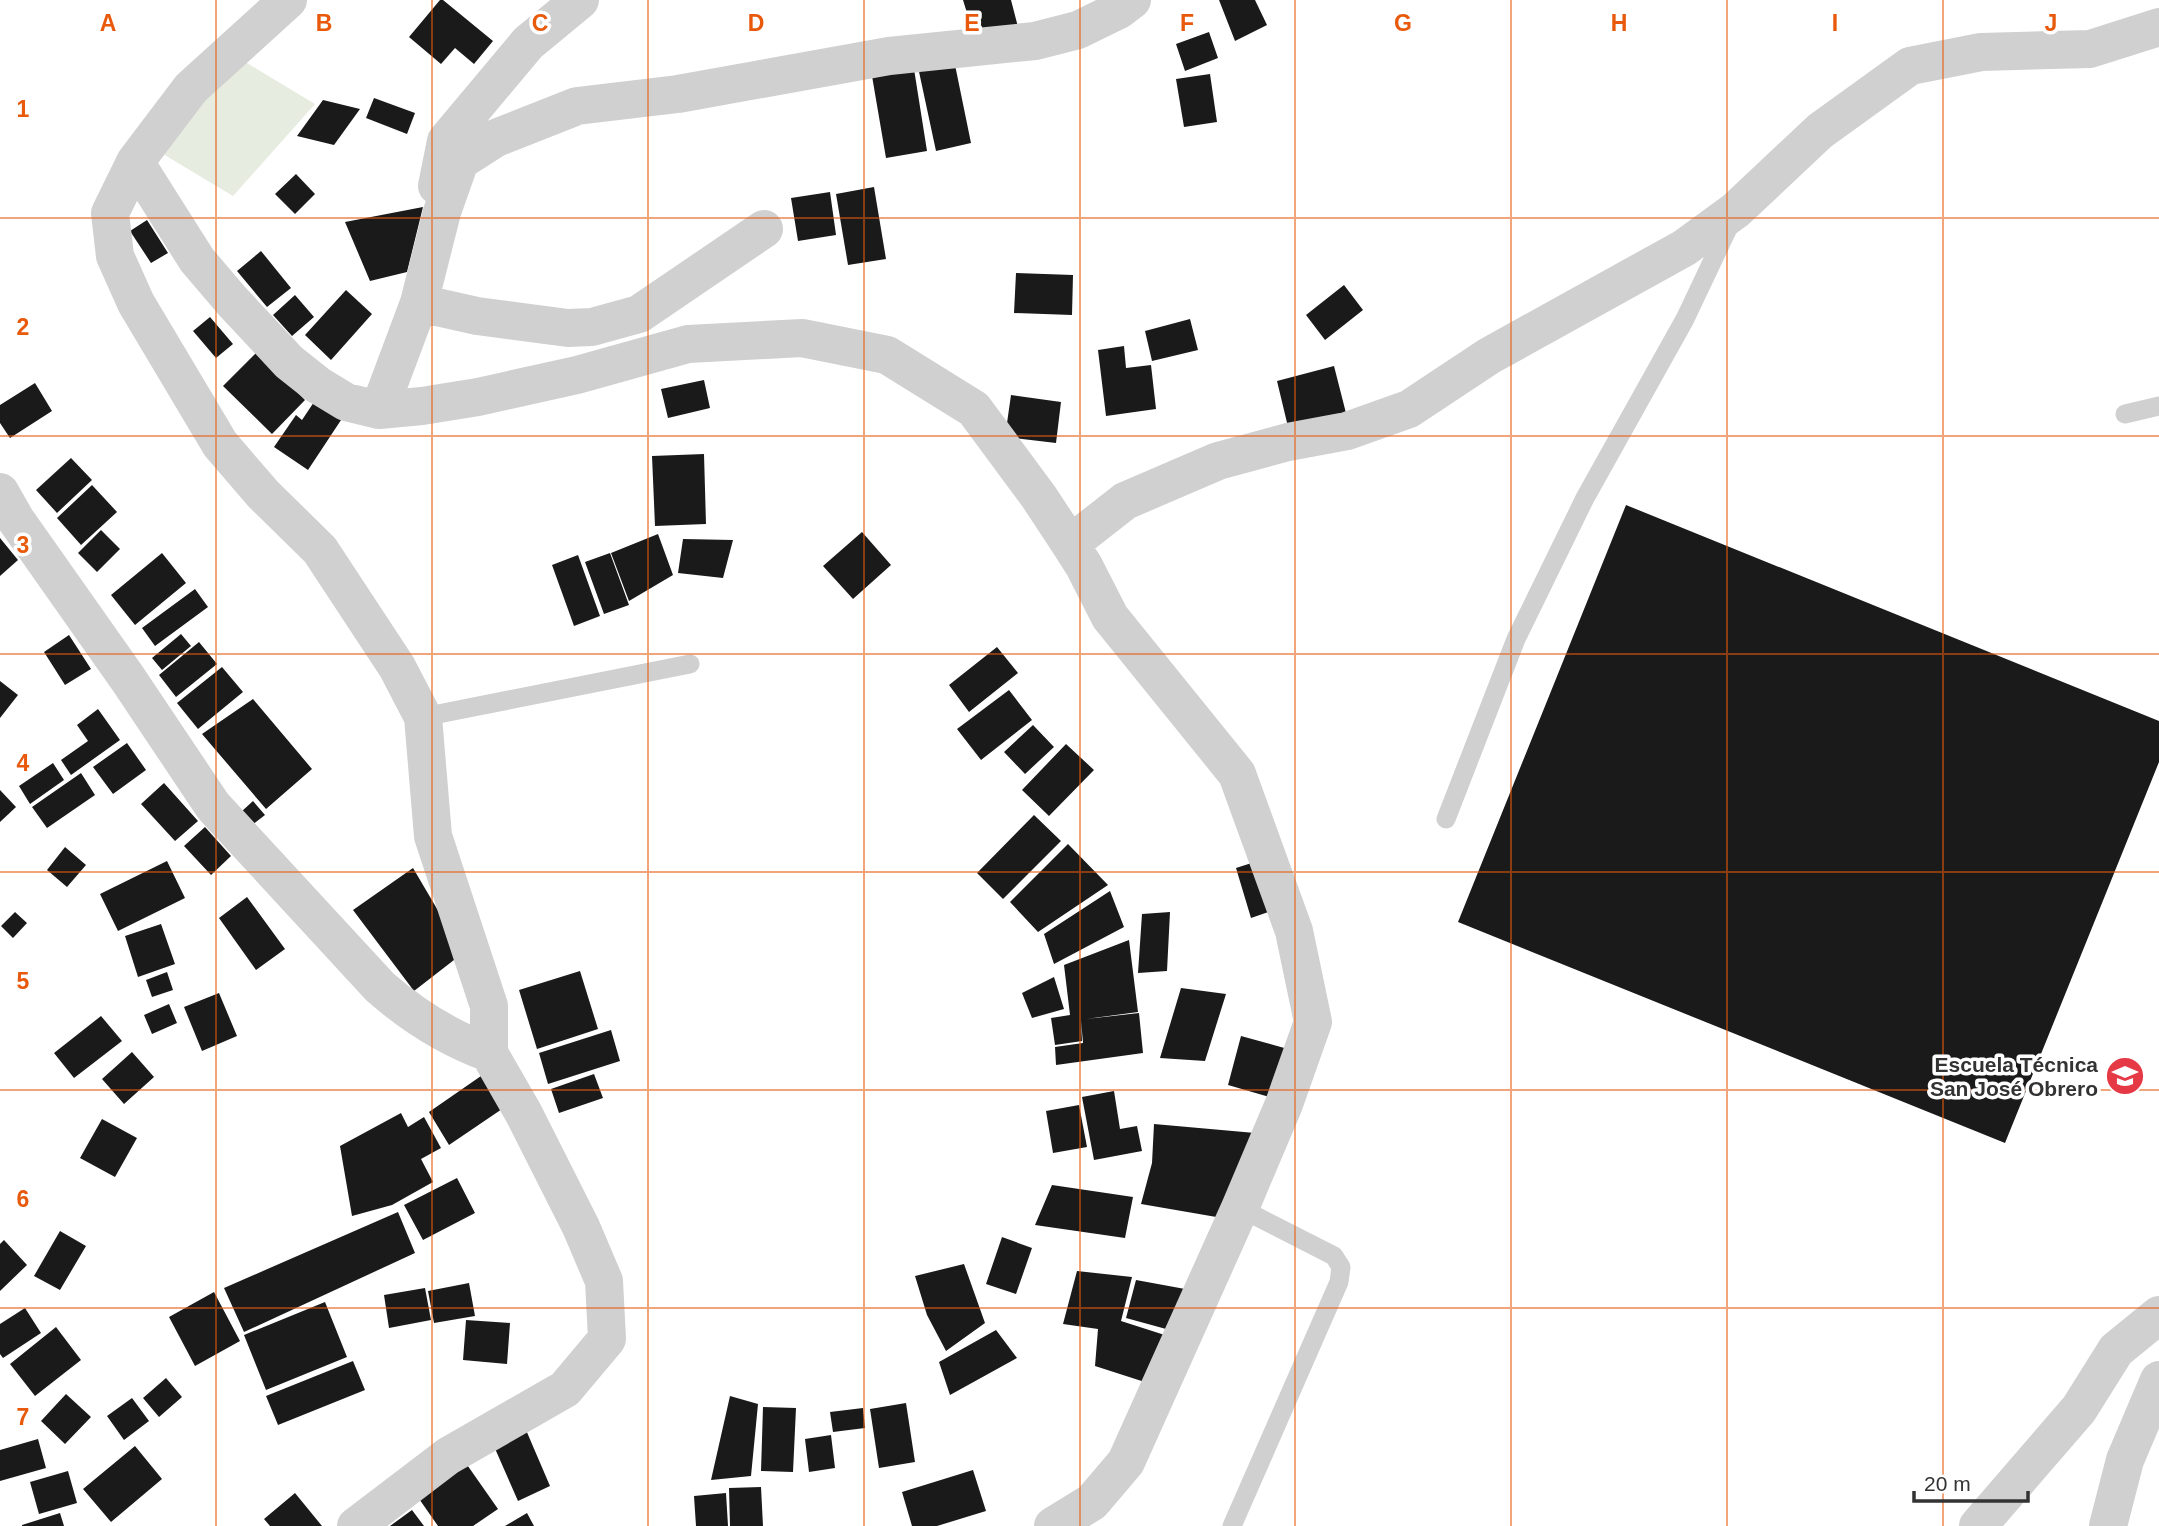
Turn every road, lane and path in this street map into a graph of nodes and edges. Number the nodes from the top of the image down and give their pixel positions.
1 (288, 0) edge
2 (580, 0) edge
3 (1132, 0) edge
4 (2159, 27) edge
5 (135, 162) junction
6 (1736, 210) junction
7 (442, 212) junction
8 (764, 229) dead end
9 (419, 303) junction
10 (2159, 406) edge
11 (379, 410) junction
12 (2125, 414) dead end
13 (0, 492) edge
14 (1070, 544) junction
15 (690, 664) dead end
16 (423, 717) junction
17 (1446, 819) dead end
18 (489, 1054) junction
19 (1240, 1208) junction
20 (2159, 1315) edge
21 (2159, 1380) edge
22 (356, 1526) edge
23 (1053, 1526) edge
24 (1232, 1526) edge
25 (1978, 1526) edge
26 (2108, 1526) edge

1 - 5 street
2 - 7 street
3 - 7 street
4 - 6 street
5 - 11 street
5 - 16 street
6 - 14 street
6 - 17 lane
7 - 9 street
8 - 9 street
9 - 11 street
10 - 12 lane
11 - 14 street
13 - 18 street
14 - 19 street
15 - 16 lane
16 - 18 street
18 - 22 street
19 - 23 street
19 - 24 lane
20 - 25 street
21 - 26 street

